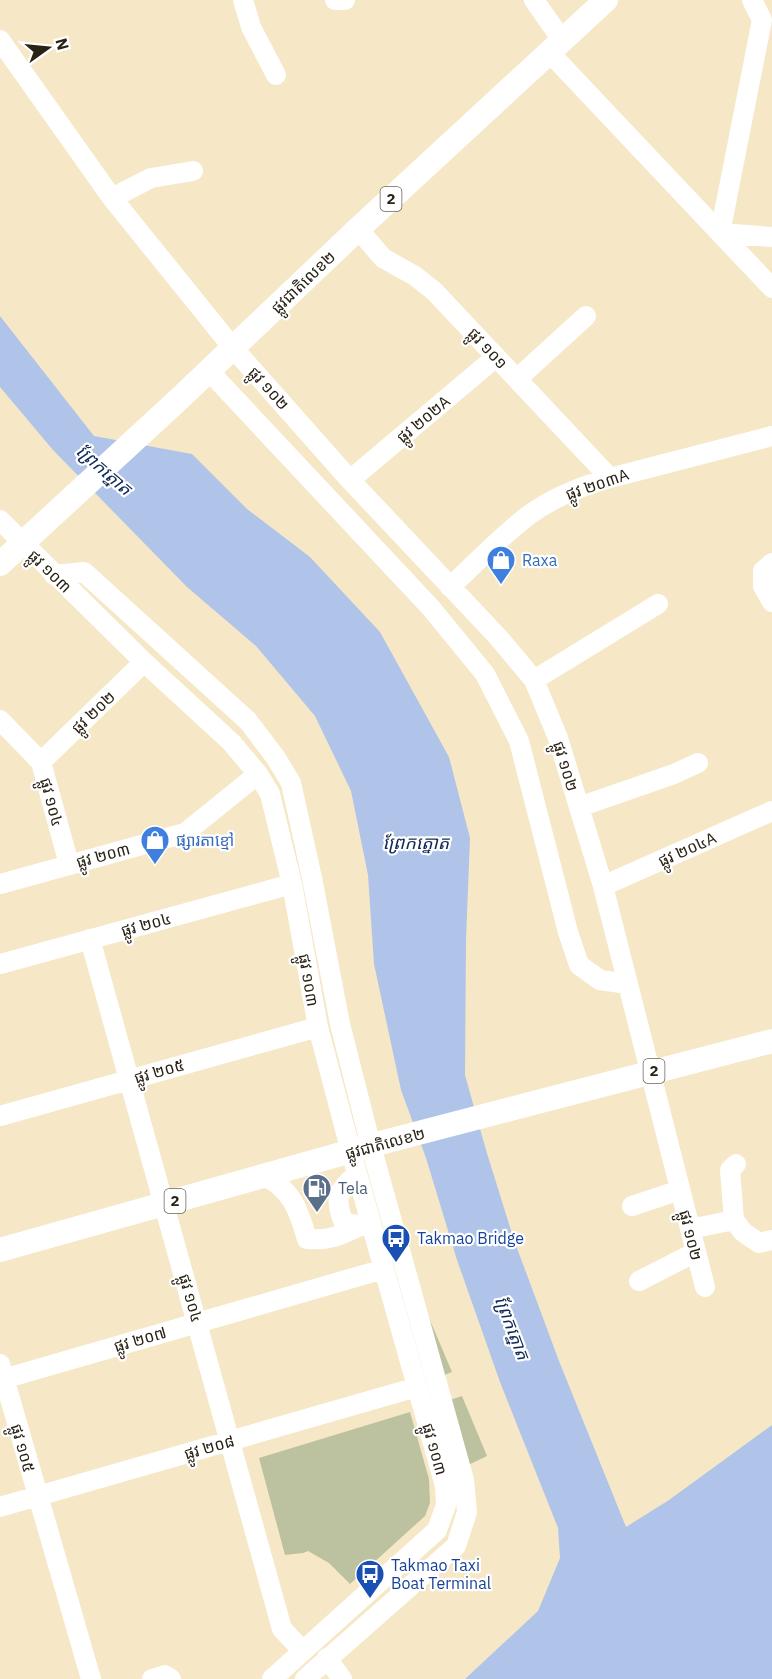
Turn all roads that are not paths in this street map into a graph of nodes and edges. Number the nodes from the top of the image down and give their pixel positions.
1 (243, 0) edge
2 (335, 0) edge
3 (345, 0) edge
4 (534, 0) edge
5 (606, 0) edge
6 (752, 0) edge
7 (767, 21) edge
8 (0, 40) edge
9 (555, 46) junction
10 (276, 75) dead end
11 (194, 171) dead end
12 (112, 198) junction
13 (358, 229) junction
14 (720, 233) junction
15 (772, 237) edge
16 (772, 288) edge
17 (586, 316) dead end
18 (233, 348) junction
19 (496, 357) junction
20 (209, 371) junction
21 (517, 379) junction
22 (772, 436) edge
23 (610, 478) junction
24 (350, 480) junction
25 (0, 520) edge
26 (22, 544) junction
27 (772, 563) edge
28 (0, 564) edge
29 (54, 575) junction
30 (450, 587) junction
31 (772, 602) edge
32 (658, 604) dead end
33 (144, 662) junction
34 (534, 680) junction
35 (0, 720) edge
36 (41, 762) junction
37 (698, 763) dead end
38 (258, 774) junction
39 (579, 807) junction
40 (772, 811) edge
41 (69, 864) junction
42 (0, 884) edge
43 (292, 884) junction
44 (603, 886) junction
45 (90, 939) junction
46 (0, 964) edge
47 (628, 984) junction
48 (318, 1027) junction
49 (772, 1041) edge
50 (650, 1072) junction
51 (129, 1080) junction
52 (0, 1116) edge
53 (365, 1154) junction
54 (736, 1164) dead end
55 (264, 1176) junction
56 (680, 1190) junction
57 (164, 1204) junction
58 (632, 1206) dead end
59 (734, 1220) junction
60 (366, 1226) junction
61 (690, 1229) junction
62 (772, 1240) edge
63 (0, 1250) edge
64 (696, 1252) junction
65 (384, 1269) junction
66 (639, 1281) dead end
67 (705, 1287) dead end
68 (198, 1323) junction
69 (1, 1374) edge
70 (417, 1387) junction
71 (231, 1441) junction
72 (37, 1496) junction
73 (0, 1507) edge
74 (303, 1651) junction
75 (327, 1658) junction
76 (91, 1679) edge
77 (152, 1679) edge
78 (171, 1679) edge
79 (272, 1679) edge
80 (305, 1679) edge
81 (342, 1679) edge

1 - 10 street
2 - 3 street
4 - 9 street
5 - 9 main road, ផ្លូវជាតិលេខ២ / 2
6 - 7 street
7 - 14 street
8 - 12 street, ផ្លូវ ១០២
9 - 13 main road, ផ្លូវជាតិលេខ២ / 2
9 - 14 street
11 - 12 street
12 - 18 street, ផ្លូវ ១០២
13 - 18 main road, ផ្លូវជាតិលេខ២ / 2
13 - 19 street, ផ្លូវ ១០១
14 - 15 street
14 - 16 street
17 - 21 street
18 - 20 main road, ផ្លូវជាតិលេខ២ / 2
18 - 24 street, ផ្លូវ ១០២
19 - 21 street, ផ្លូវ ១០១
19 - 24 street, ផ្លូវ ២០២A
20 - 26 main road, ផ្លូវជាតិលេខ២ / 2
20 - 47 street
21 - 23 street, ផ្លូវ ១០១
22 - 23 street, ផ្លូវ ២០៣A
23 - 30 street, ផ្លូវ ២០៣A
24 - 30 street, ផ្លូវ ១០២
25 - 26 street, ផ្លូវ ១០៣
26 - 28 main road, ផ្លូវជាតិលេខ២ / 2
26 - 29 street, ផ្លូវ ១០៣
27 - 31 street
29 - 33 street, ផ្លូវ ១០៣
29 - 53 street
30 - 34 street, ផ្លូវ ១០២
32 - 34 street
33 - 36 street, ផ្លូវ ២០២
33 - 38 street, ផ្លូវ ១០៣
34 - 39 street, ផ្លូវ ១០២
35 - 36 street, ផ្លូវ ១០៤
36 - 41 street, ផ្លូវ ១០៤
37 - 39 street
38 - 41 street, ផ្លូវ ២០៣
38 - 43 street, ផ្លូវ ១០៣
39 - 44 street, ផ្លូវ ១០២
40 - 44 street, ផ្លូវ ២០៤A
41 - 42 street, ផ្លូវ ២០៣
43 - 45 street, ផ្លូវ ២០៤
43 - 48 street, ផ្លូវ ១០៣
44 - 47 street, ផ្លូវ ១០២
45 - 46 street, ផ្លូវ ២០៤
45 - 51 street, ផ្លូវ ១០៤
47 - 50 street, ផ្លូវ ១០២
48 - 51 street, ផ្លូវ ២០៥
48 - 53 street, ផ្លូវ ១០៣
49 - 50 main road, ផ្លូវជាតិលេខ២ / 2
50 - 53 main road, ផ្លូវជាតិលេខ២ / 2
50 - 56 street, ផ្លូវ ១០២
51 - 52 street, ផ្លូវ ២០៥
51 - 57 street, ផ្លូវ ១០៤
53 - 55 main road, ផ្លូវជាតិលេខ២ / 2
53 - 60 street, ផ្លូវ ១០៣
53 - 60 street
53 - 75 street
54 - 59 street
55 - 57 main road, ផ្លូវជាតិលេខ២ / 2
55 - 60 street
56 - 58 street
56 - 61 street, ផ្លូវ ១០២
57 - 63 main road, ផ្លូវជាតិលេខ២ / 2
57 - 68 street, ផ្លូវ ១០៤
59 - 61 street
59 - 62 street
60 - 65 street, ផ្លូវ ១០៣
61 - 64 street, ផ្លូវ ១០២
64 - 66 street
64 - 67 street, ផ្លូវ ១០២
65 - 68 street, ផ្លូវ ២០៧
65 - 70 street, ផ្លូវ ១០៣
68 - 69 street, ផ្លូវ ២០៧
68 - 71 street, ផ្លូវ ១០៤
69 - 72 street, ផ្លូវ ១០៥
70 - 71 street, ផ្លូវ ២០៨
70 - 74 street, ផ្លូវ ១០៣
71 - 72 street, ផ្លូវ ២០៨
71 - 74 street, ផ្លូវ ១០៤
72 - 73 street, ផ្លូវ ២០៨
72 - 76 street, ផ្លូវ ១០៥
74 - 79 street
75 - 80 street
75 - 81 street
77 - 78 street

